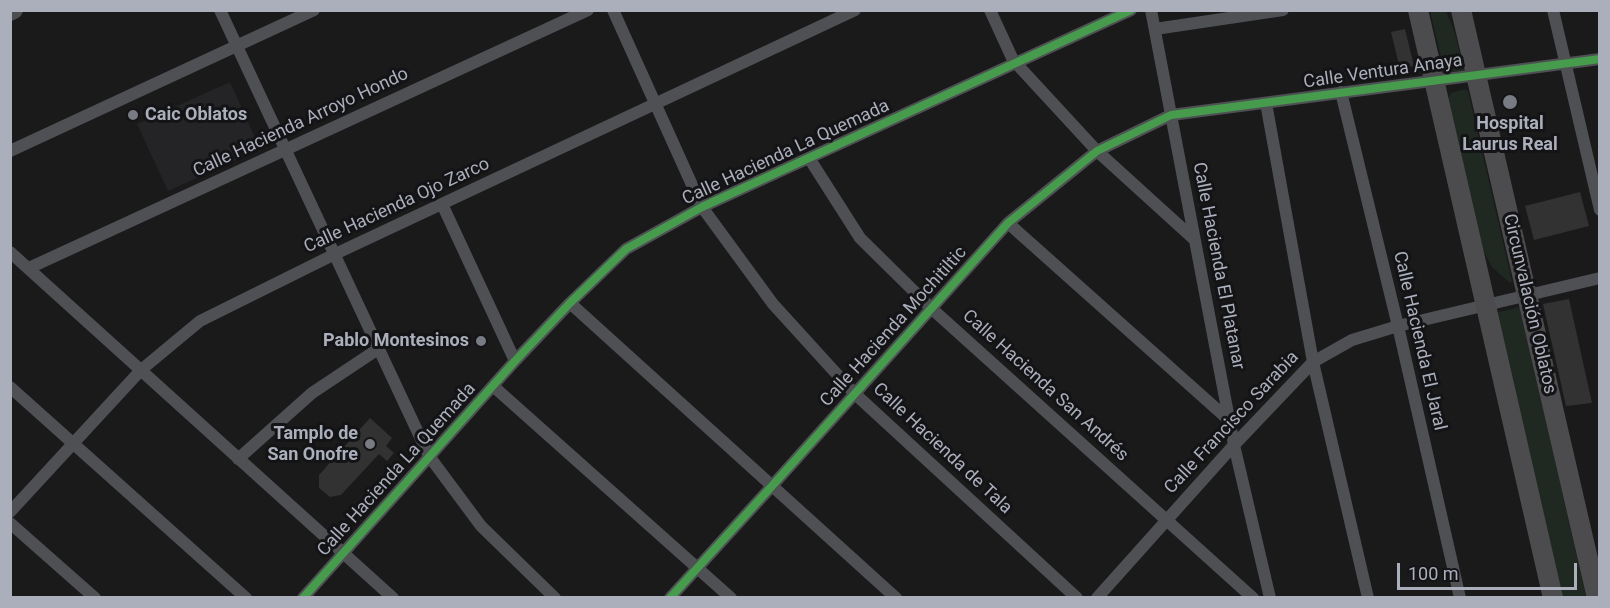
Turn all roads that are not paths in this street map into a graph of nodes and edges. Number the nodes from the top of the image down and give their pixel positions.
1 (220, 10) edge
2 (314, 10) edge
3 (588, 10) edge
4 (613, 10) edge
5 (855, 10) edge
6 (990, 10) edge
7 (1131, 10) edge
8 (1151, 10) edge
9 (1283, 10) edge
10 (1418, 10) edge
11 (1461, 10) edge
12 (1553, 10) edge
13 (1155, 29) junction
14 (237, 46) junction
15 (1599, 59) edge
16 (1016, 63) junction
17 (1565, 63) junction
18 (1476, 75) junction
19 (1434, 80) junction
20 (1341, 92) junction
21 (1266, 103) junction
22 (655, 106) junction
23 (1171, 115) junction
24 (10, 151) edge
25 (285, 151) junction
26 (1098, 151) junction
27 (809, 158) junction
28 (442, 204) junction
29 (702, 207) junction
30 (1599, 210) edge
31 (1008, 223) junction
32 (1195, 240) junction
33 (10, 252) edge
34 (333, 255) junction
35 (29, 268) junction
36 (1599, 278) edge
37 (1527, 295) junction
38 (570, 303) junction
39 (1486, 305) junction
40 (931, 308) junction
41 (1398, 326) junction
42 (378, 349) junction
43 (516, 361) junction
44 (1313, 363) junction
45 (141, 370) junction
46 (493, 386) junction
47 (10, 387) edge
48 (854, 393) junction
49 (1230, 422) junction
50 (73, 443) junction
51 (1234, 445) junction
52 (429, 456) junction
53 (238, 459) junction
54 (772, 486) junction
55 (10, 512) edge
56 (1167, 520) junction
57 (10, 523) edge
58 (343, 553) junction
59 (698, 567) junction
60 (94, 597) edge
61 (246, 597) edge
62 (303, 597) edge
63 (393, 597) edge
64 (555, 597) edge
65 (670, 597) edge
66 (731, 597) edge
67 (896, 597) edge
68 (1077, 597) edge
69 (1097, 597) edge
70 (1253, 597) edge
71 (1270, 597) edge
72 (1368, 597) edge
73 (1460, 597) edge
74 (1553, 597) edge
75 (1597, 597) edge

1 - 14 street
2 - 14 street
3 - 25 street, Calle Hacienda Arroyo Hondo
4 - 22 street, Calle Hacienda de Tala
5 - 22 street, Calle Hacienda Ojo Zarco
6 - 16 street
7 - 16 street, Calle Hacienda La Quemada
8 - 13 street, Calle Hacienda El Platanar
9 - 13 street
10 - 19 main road
11 - 18 main road, Circunvalación Oblatos
12 - 17 street
13 - 23 street, Calle Hacienda El Platanar
14 - 24 street
14 - 25 street
15 - 17 street, Calle Ventura Anaya
16 - 26 street
16 - 27 street, Calle Hacienda La Quemada
17 - 18 street, Calle Ventura Anaya
17 - 30 street
18 - 19 street, Calle Ventura Anaya
18 - 37 main road, Circunvalación Oblatos
19 - 20 street, Calle Ventura Anaya
19 - 39 main road
20 - 21 street, Calle Ventura Anaya
20 - 41 street, Calle Hacienda El Jaral
21 - 23 street, Calle Ventura Anaya
21 - 44 street
22 - 28 street, Calle Hacienda Ojo Zarco
22 - 29 street, Calle Hacienda de Tala
23 - 26 street, Calle Hacienda Mochitiltic
23 - 32 street, Calle Hacienda El Platanar
25 - 34 street
25 - 35 street, Calle Hacienda Arroyo Hondo
26 - 31 street, Calle Hacienda Mochitiltic
26 - 32 street
27 - 29 street, Calle Hacienda La Quemada
27 - 40 street, Calle Hacienda San Andrés
28 - 34 street, Calle Hacienda Ojo Zarco
28 - 43 street
29 - 38 street, Calle Hacienda La Quemada
29 - 48 street, Calle Hacienda de Tala
31 - 40 street, Calle Hacienda Mochitiltic
31 - 49 street
32 - 49 street, Calle Hacienda El Platanar
33 - 35 street
34 - 42 street
34 - 45 street, Calle Hacienda Ojo Zarco
35 - 45 street
36 - 37 street, Calle Francisco Sarabia
37 - 39 street, Calle Francisco Sarabia
37 - 75 main road, Circunvalación Oblatos
38 - 43 street, Calle Hacienda La Quemada
38 - 54 street
39 - 41 street, Calle Francisco Sarabia
39 - 74 main road
40 - 48 street, Calle Hacienda Mochitiltic
40 - 56 street, Calle Hacienda San Andrés
41 - 44 street, Calle Francisco Sarabia
41 - 73 street, Calle Hacienda El Jaral
42 - 52 street
42 - 53 street
43 - 46 street, Calle Hacienda La Quemada
44 - 51 street, Calle Francisco Sarabia
44 - 72 street
45 - 50 street, Calle Hacienda Ojo Zarco
45 - 53 street
46 - 52 street, Calle Hacienda La Quemada
46 - 59 street
47 - 50 street
48 - 54 street, Calle Hacienda Mochitiltic
48 - 68 street, Calle Hacienda de Tala
49 - 51 street, Calle Hacienda El Platanar
50 - 55 street, Calle Hacienda Ojo Zarco
50 - 61 street
51 - 56 street, Calle Francisco Sarabia
51 - 71 street, Calle Hacienda El Platanar
52 - 58 street, Calle Hacienda La Quemada
52 - 64 street
53 - 58 street
54 - 59 street, Calle Hacienda Mochitiltic
54 - 67 street
56 - 69 street, Calle Francisco Sarabia
56 - 70 street, Calle Hacienda San Andrés
57 - 60 street
58 - 62 street, Calle Hacienda La Quemada
58 - 63 street
59 - 65 street, Calle Hacienda Mochitiltic
59 - 66 street

